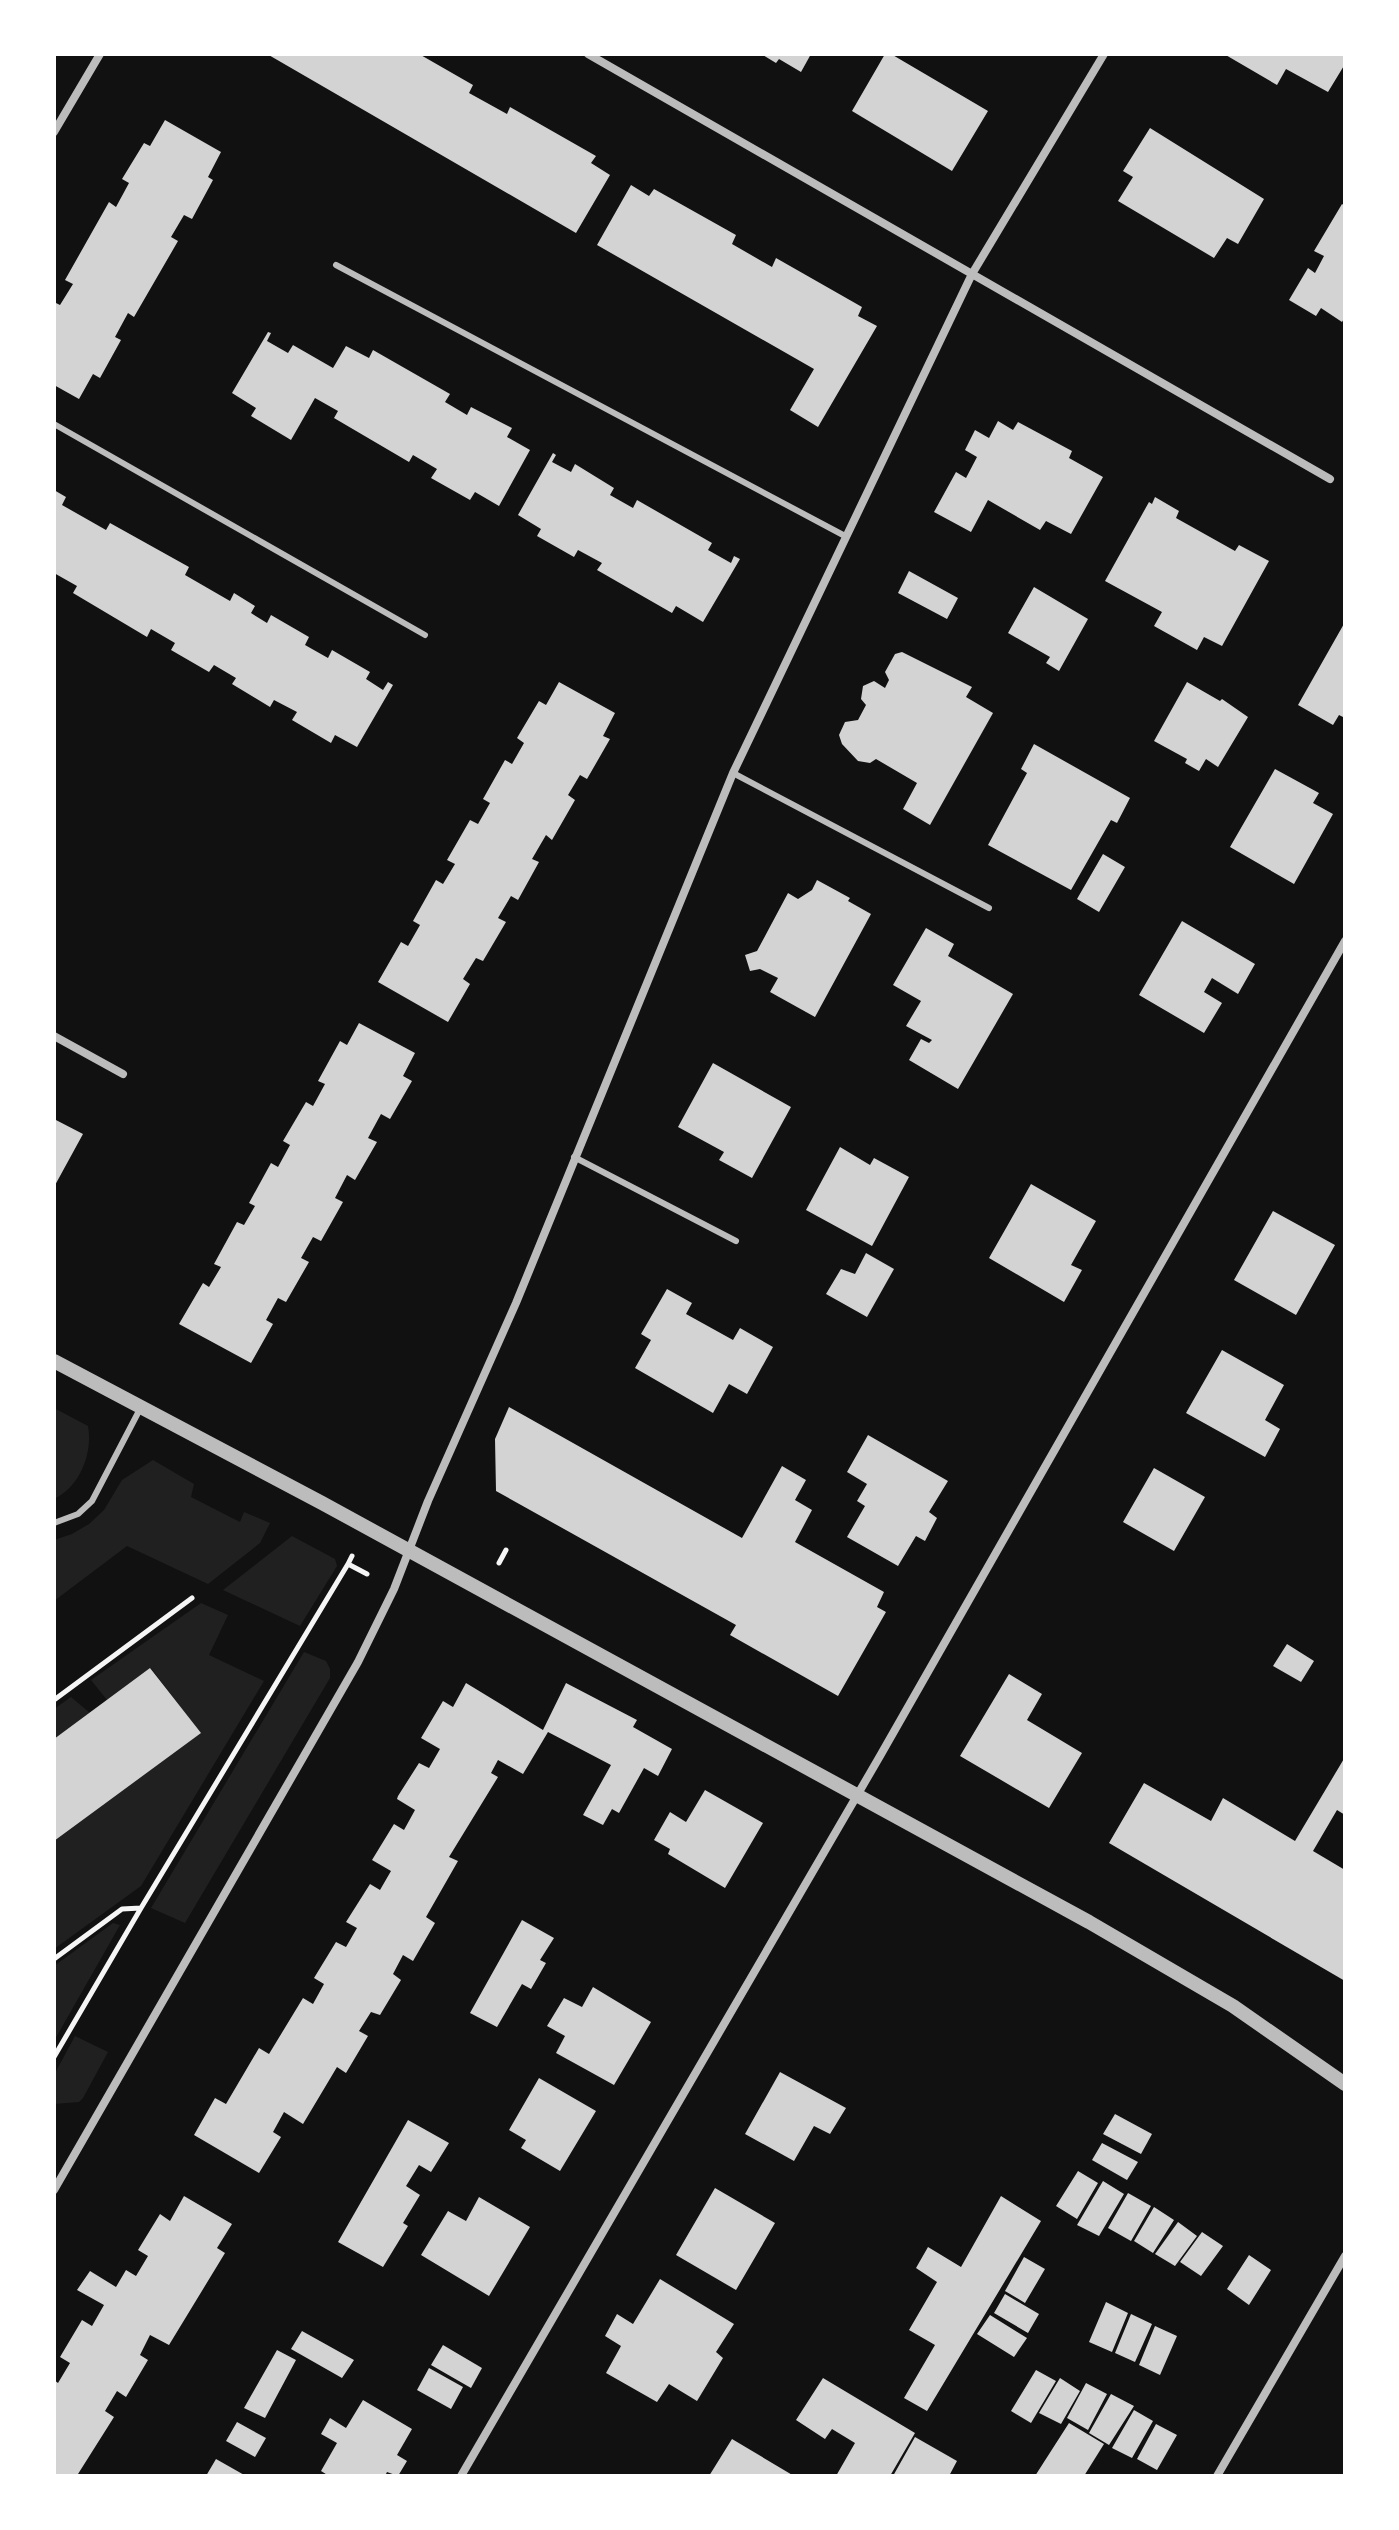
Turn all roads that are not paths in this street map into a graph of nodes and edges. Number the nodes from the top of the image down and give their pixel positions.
1 (100, 54) edge
2 (588, 54) edge
3 (1104, 54) edge
4 (54, 132) edge
5 (336, 265) dead end
6 (972, 274) junction
7 (54, 424) edge
8 (1330, 479) dead end
9 (845, 536) junction
10 (425, 635) dead end
11 (733, 773) junction
12 (989, 908) dead end
13 (1345, 941) edge
14 (54, 1036) edge
15 (123, 1074) dead end
16 (574, 1157) junction
17 (736, 1241) dead end
18 (54, 1361) edge
19 (141, 1407) junction
20 (54, 1523) edge
21 (409, 1550) junction
22 (857, 1794) junction
23 (1345, 2084) edge
24 (54, 2190) edge
25 (1345, 2256) edge
26 (461, 2476) edge
27 (1217, 2476) edge

1 - 4 street
2 - 6 street
3 - 6 street
5 - 9 lane
6 - 8 street
6 - 9 street
7 - 10 lane
9 - 11 street
11 - 12 lane
11 - 16 street
13 - 22 street
14 - 15 street
16 - 17 lane
16 - 21 street
18 - 19 street
19 - 20 lane
19 - 21 street
21 - 22 street
21 - 24 street
22 - 23 street
22 - 26 street
25 - 27 street

